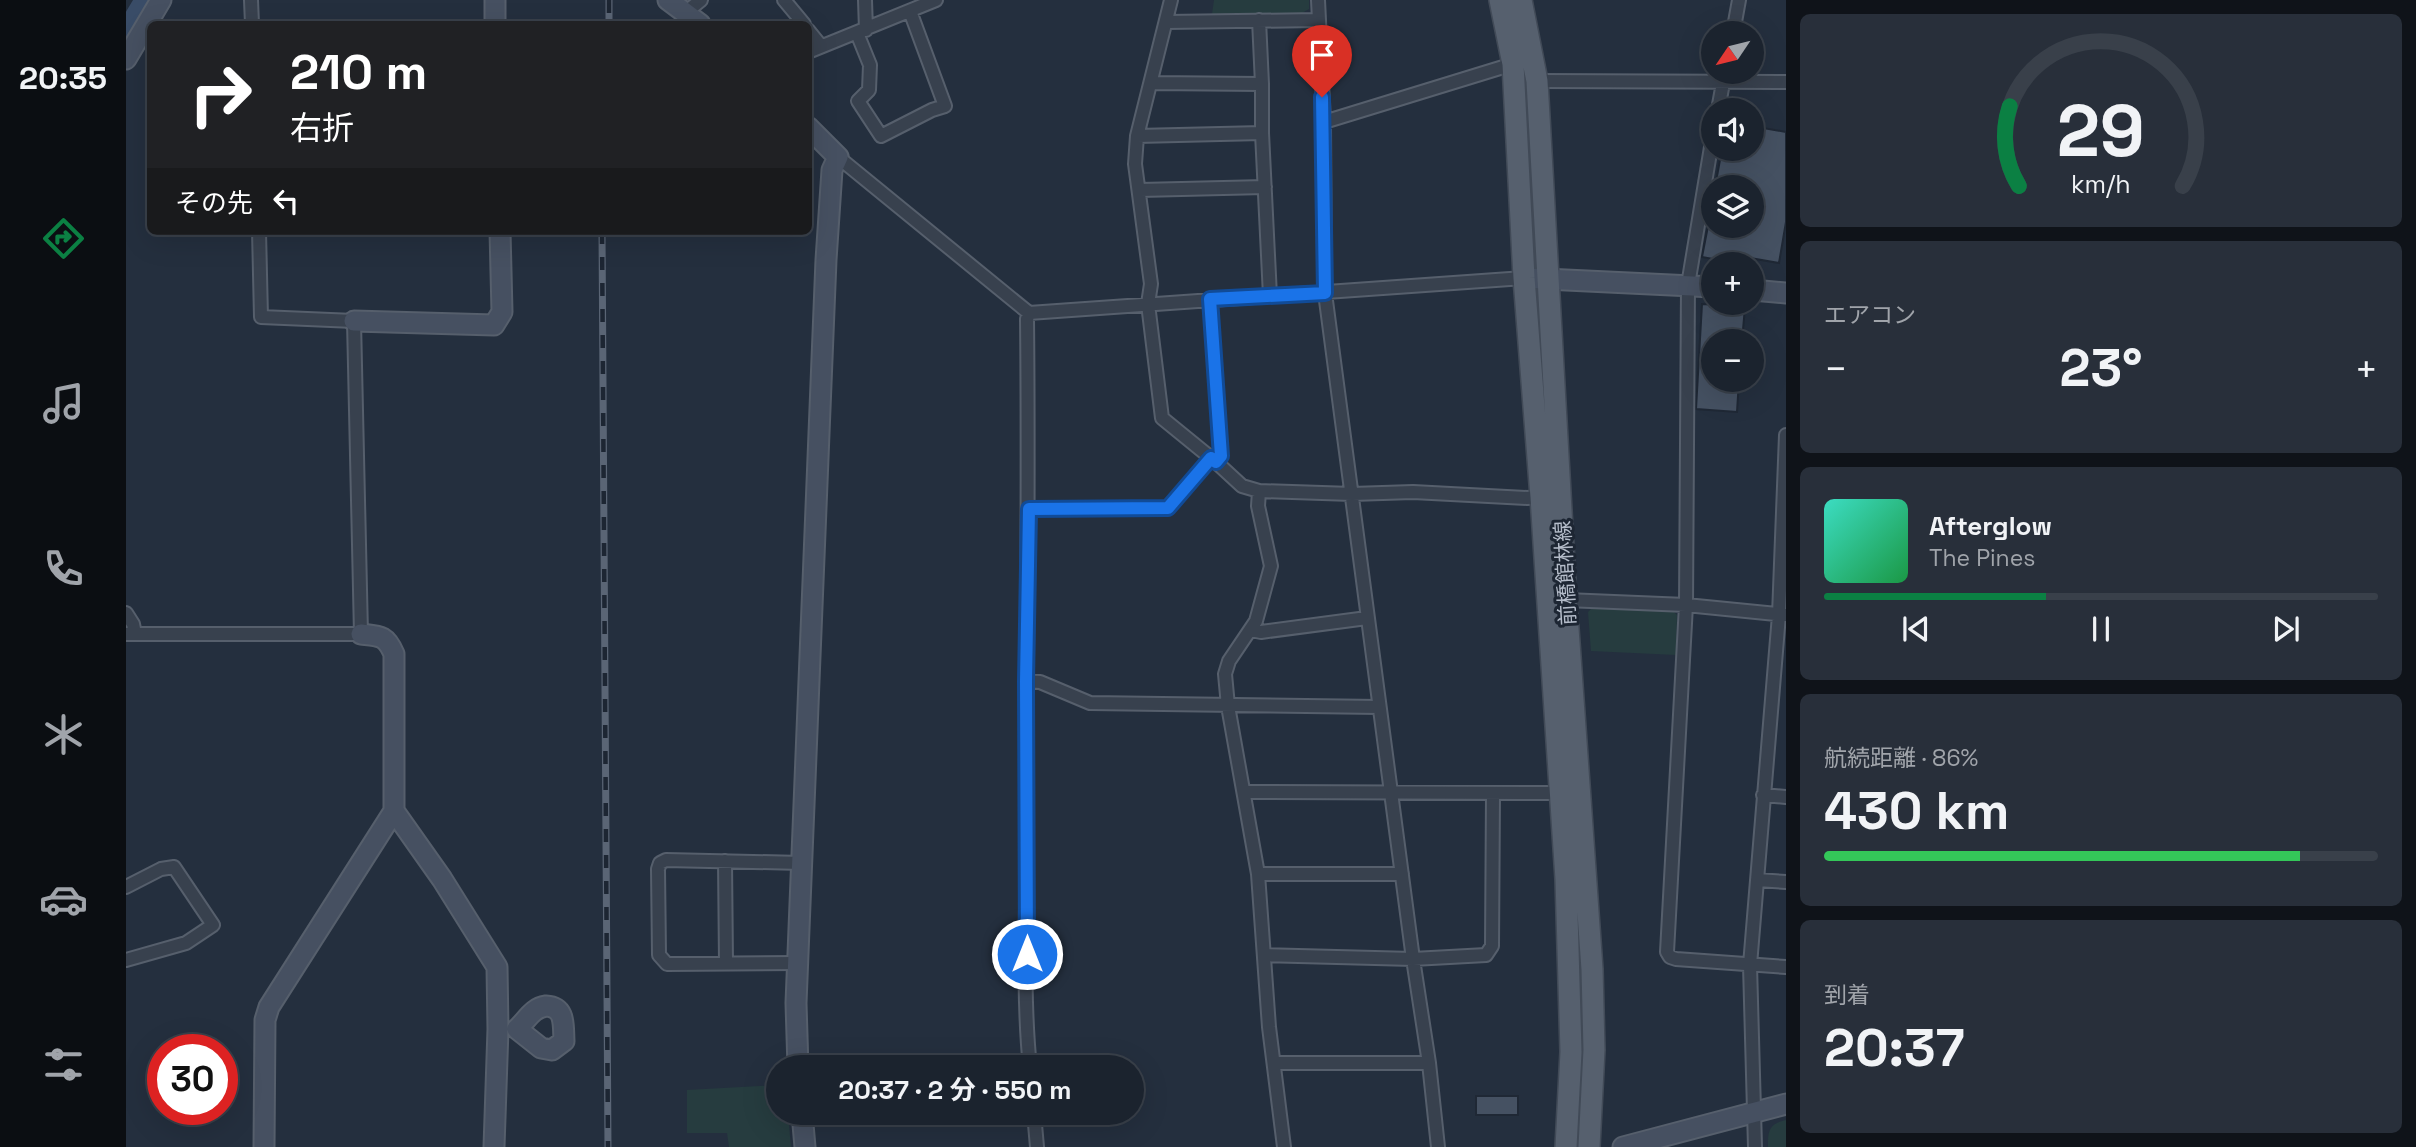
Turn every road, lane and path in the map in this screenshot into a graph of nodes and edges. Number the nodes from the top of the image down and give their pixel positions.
1 (161, 0) edge
2 (251, 0) edge
3 (495, 0) edge
4 (668, 0) edge
5 (701, 0) edge
6 (784, 0) edge
7 (865, 0) edge
8 (936, 0) edge
9 (1171, 0) edge
10 (1318, 0) edge
11 (1500, 0) edge
12 (1521, 0) edge
13 (1739, 0) edge
14 (910, 11) junction
15 (692, 19) edge
16 (1259, 20) junction
17 (1318, 20) junction
18 (149, 21) edge
19 (252, 21) edge
20 (495, 21) edge
21 (802, 21) edge
22 (1735, 21) edge
23 (1167, 22) junction
24 (147, 24) edge
25 (862, 31) junction
26 (812, 35) edge
27 (821, 46) junction
28 (812, 50) edge
29 (126, 59) edge
30 (1513, 64) junction
31 (1701, 77) edge
32 (1764, 80) edge
33 (1537, 81) junction
34 (1786, 82) edge
35 (1151, 83) junction
36 (1262, 84) junction
37 (1324, 122) junction
38 (812, 131) edge
39 (1262, 133) junction
40 (1137, 136) junction
41 (838, 157) junction
42 (1709, 161) edge
43 (1265, 187) junction
44 (1140, 190) junction
45 (259, 235) edge
46 (500, 235) edge
47 (1524, 278) junction
48 (1548, 279) junction
49 (1688, 285) junction
50 (1701, 286) edge
51 (1764, 291) edge
52 (1325, 293) junction
53 (1786, 293) edge
54 (1270, 296) junction
55 (1210, 299) junction
56 (1148, 304) junction
57 (1029, 313) junction
58 (354, 321) junction
59 (1786, 435) edge
60 (1214, 460) junction
61 (1259, 491) junction
62 (1352, 494) junction
63 (1542, 497) junction
64 (1029, 509) junction
65 (1566, 600) junction
66 (1685, 605) junction
67 (126, 613) edge
68 (1783, 615) edge
69 (1367, 618) junction
70 (1251, 630) junction
71 (130, 634) edge
72 (361, 634) junction
73 (1026, 681) junction
74 (1228, 706) junction
75 (1379, 707) junction
76 (1771, 710) junction
77 (1786, 712) edge
78 (1244, 792) junction
79 (1391, 793) junction
80 (1561, 793) junction
81 (1493, 794) junction
82 (1763, 795) junction
83 (1786, 797) edge
84 (394, 811) junction
85 (725, 861) junction
86 (802, 863) junction
87 (1258, 874) junction
88 (1402, 874) junction
89 (1757, 880) junction
90 (1786, 882) edge
91 (126, 887) edge
92 (1264, 955) junction
93 (1413, 959) junction
94 (126, 960) edge
95 (726, 963) junction
96 (798, 963) junction
97 (1750, 965) junction
98 (1786, 967) edge
99 (798, 1055) edge
100 (1029, 1055) edge
101 (1274, 1063) junction
102 (1429, 1063) junction
103 (1786, 1104) edge
104 (1754, 1114) junction
105 (803, 1125) edge
106 (1035, 1125) edge
107 (264, 1147) edge
108 (494, 1147) edge
109 (806, 1147) edge
110 (1037, 1147) edge
111 (1284, 1147) edge
112 (1438, 1147) edge
113 (1566, 1147) edge
114 (1589, 1147) edge
115 (1623, 1147) edge
116 (1755, 1147) edge

1 - 18 street
2 - 19 street
3 - 20 street
4 - 15 street
5 - 15 street
6 - 21 street
7 - 25 street
8 - 14 street
9 - 23 street
10 - 17 street
11 - 30 main road, 前橋館林線
12 - 33 main road, 前橋館林線
13 - 22 street
14 - 25 street
14 - 25 street
16 - 17 street
16 - 23 street
16 - 36 street
17 - 37 street
23 - 35 street
24 - 29 street
25 - 27 street
26 - 27 street
27 - 28 street
30 - 37 street
30 - 47 main road, 前橋館林線
31 - 33 street
32 - 34 street
33 - 48 main road, 前橋館林線
35 - 36 street
35 - 40 street
36 - 39 street
37 - 52 street
38 - 41 street
39 - 40 street
39 - 43 street
40 - 44 street
41 - 57 street
41 - 86 street
42 - 49 street
43 - 44 street
43 - 54 street
44 - 56 street
45 - 58 street
46 - 58 street
47 - 48 street
47 - 52 street
47 - 63 main road, 前橋館林線
48 - 49 street
48 - 65 main road, 前橋館林線
49 - 50 street
49 - 66 street
51 - 53 street
52 - 54 street
52 - 62 street
54 - 55 street
55 - 56 street
55 - 60 street
56 - 57 street
56 - 60 street
57 - 64 street
58 - 72 street
59 - 68 street
60 - 61 street
60 - 64 street
61 - 62 street
61 - 70 street
62 - 63 street
62 - 69 street
63 - 80 main road, 前橋館林線
64 - 73 street
65 - 66 street
65 - 114 main road, 前橋館林線
66 - 68 street
66 - 97 street
67 - 71 street
68 - 76 street
69 - 70 street
69 - 75 street
70 - 74 street
71 - 72 street
72 - 84 street
73 - 74 street
73 - 100 street
74 - 75 street
74 - 78 street
75 - 79 street
76 - 77 street
76 - 82 street
78 - 79 street
78 - 87 street
79 - 81 street
79 - 88 street
80 - 81 street
80 - 113 main road, 前橋館林線
81 - 93 street
82 - 83 street
82 - 89 street
84 - 107 street
84 - 108 street
85 - 86 street
85 - 95 street
85 - 95 street
86 - 96 street
87 - 88 street
87 - 92 street
88 - 93 street
89 - 90 street
89 - 97 street
91 - 94 street
92 - 93 street
92 - 101 street
93 - 102 street
95 - 96 street
96 - 99 street
97 - 98 street
97 - 104 street
101 - 102 street
101 - 111 street
102 - 112 street
103 - 104 street
104 - 115 street
104 - 116 street
105 - 109 street
106 - 110 street

